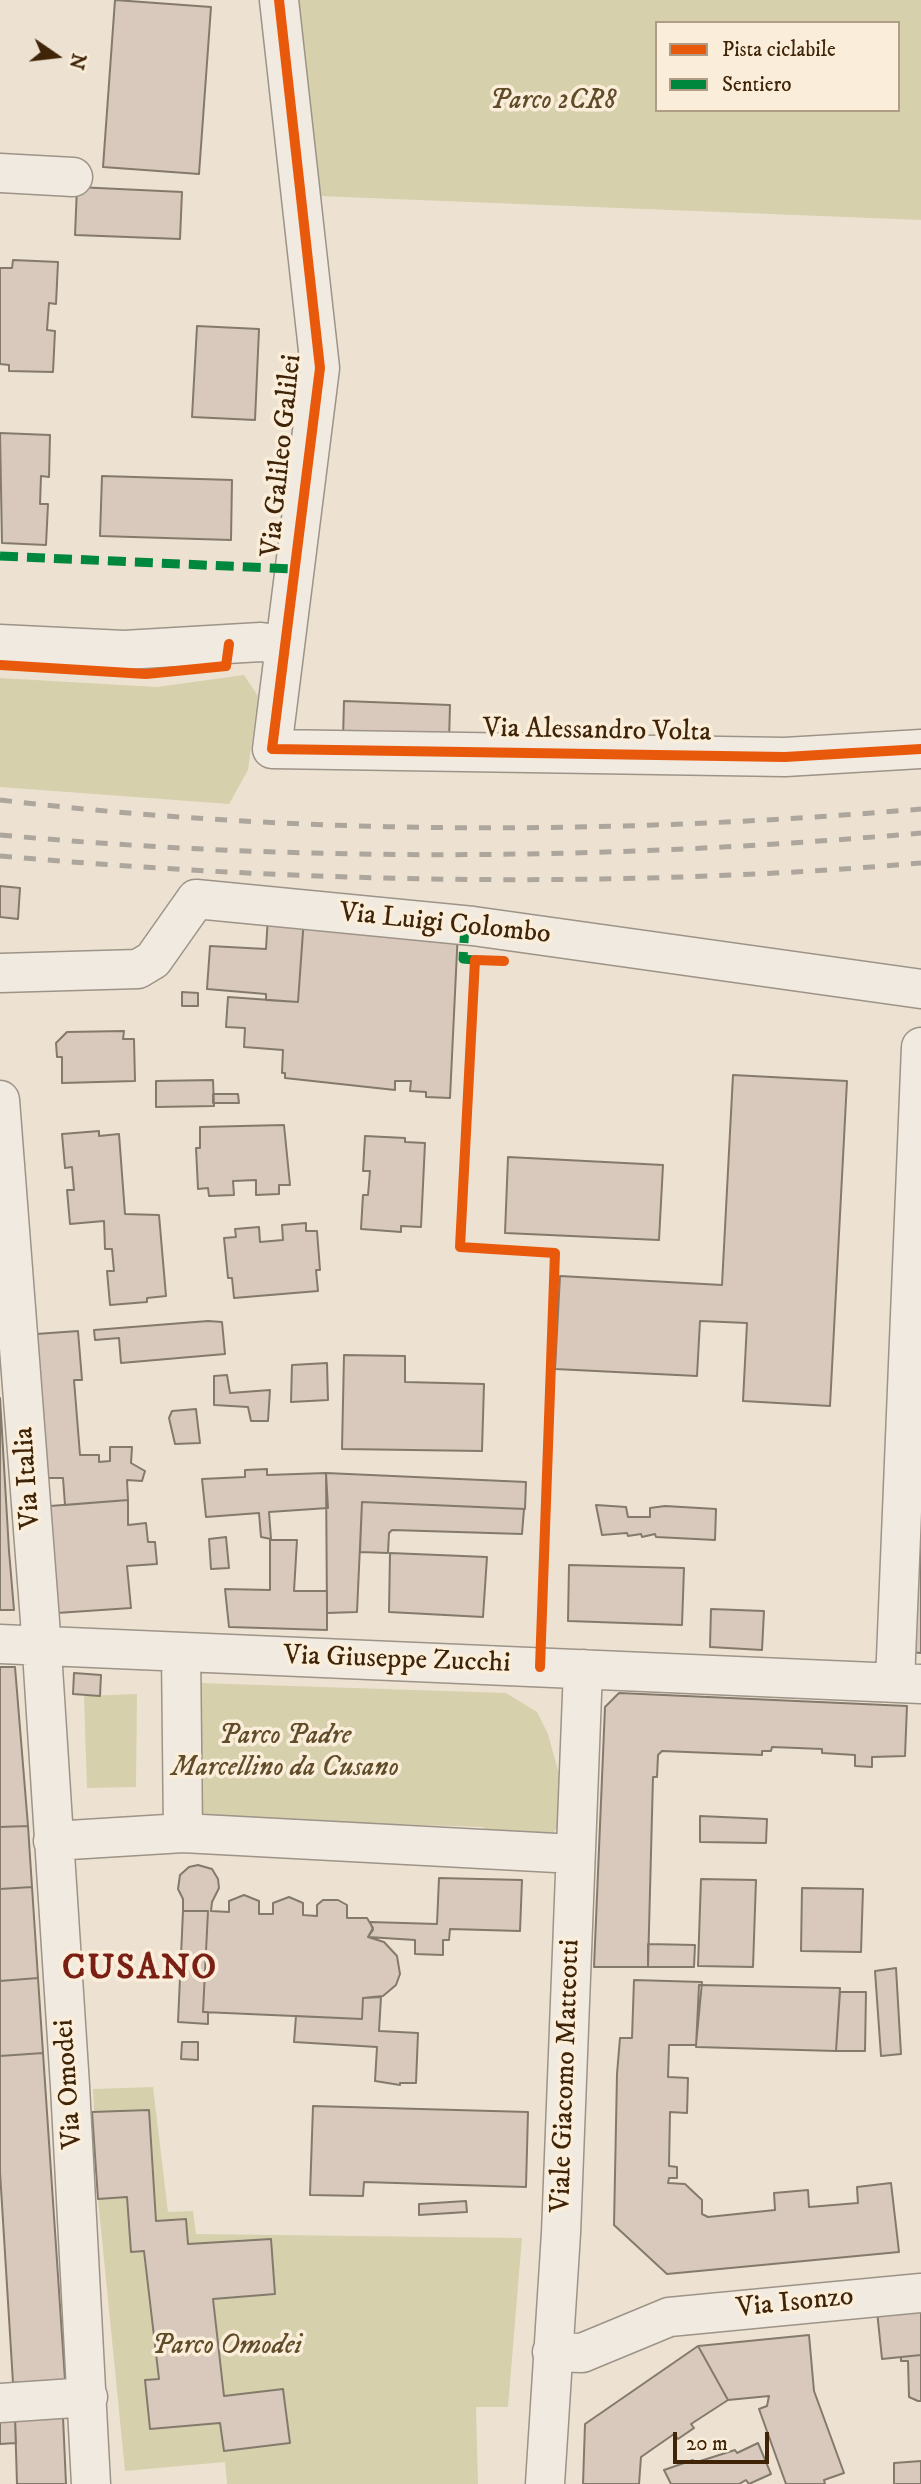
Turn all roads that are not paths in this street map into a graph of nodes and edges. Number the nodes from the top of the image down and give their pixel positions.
1 (279, 0) edge
2 (0, 173) edge
3 (73, 177) dead end
4 (0, 643) edge
5 (283, 645) junction
6 (272, 749) joint
7 (921, 749) edge
8 (0, 973) edge
9 (921, 989) edge
10 (921, 1047) edge
11 (0, 1100) edge
12 (0, 1644) edge
13 (41, 1646) junction
14 (181, 1652) junction
15 (583, 1668) junction
16 (908, 1683) edge
17 (183, 1833) junction
18 (53, 1841) junction
19 (575, 1854) junction
20 (921, 2293) edge
21 (552, 2352) junction
22 (88, 2397) junction
23 (0, 2403) edge
24 (91, 2484) edge
25 (545, 2484) edge

1 - 5 street, Via Galileo Galilei
2 - 3 street
4 - 5 street
5 - 6 street, Via Galileo Galilei
6 - 7 street, Via Alessandro Volta
8 - 9 street, Via Luigi Colombo
10 - 16 street
11 - 13 street, Via Italia
12 - 13 street, Via Giuseppe Zucchi
13 - 14 street, Via Giuseppe Zucchi
13 - 18 street, Via Omodei
14 - 15 street, Via Giuseppe Zucchi
14 - 17 street
15 - 16 street, Via Giuseppe Zucchi
15 - 19 street, Viale Giacomo Matteotti
17 - 18 street
17 - 19 street
18 - 22 street, Via Omodei
19 - 21 street, Viale Giacomo Matteotti
20 - 21 street, Via Isonzo
21 - 25 street, Viale Giacomo Matteotti
22 - 23 street
22 - 24 street, Via Omodei

